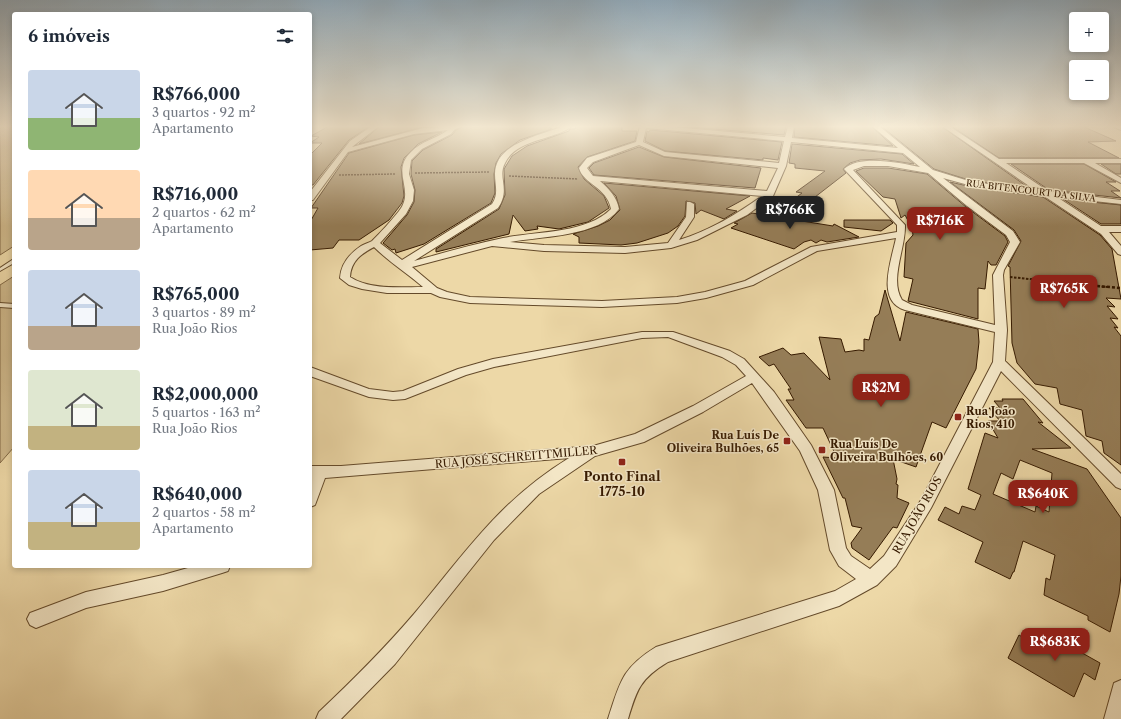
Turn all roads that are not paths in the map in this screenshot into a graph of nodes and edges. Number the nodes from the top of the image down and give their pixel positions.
1 (341, 160) edge
2 (408, 160) edge
3 (503, 160) edge
4 (591, 160) edge
5 (719, 160) edge
6 (783, 160) edge
7 (917, 160) edge
8 (997, 161) joint
9 (1085, 161) junction
10 (1121, 161) edge
11 (782, 166) junction
12 (932, 172) junction
13 (592, 179) junction
14 (1121, 181) edge
15 (1046, 193) junction
16 (770, 194) junction
17 (312, 196) edge
18 (1121, 202) edge
19 (690, 204) dead end
20 (1099, 229) junction
21 (1121, 229) edge
22 (901, 234) junction
23 (375, 243) junction
24 (492, 243) junction
25 (671, 245) junction
26 (1121, 252) edge
27 (12, 262) edge
28 (404, 265) junction
29 (0, 270) edge
30 (433, 290) junction
31 (0, 306) edge
32 (12, 306) edge
33 (1001, 330) junction
34 (999, 362) junction
35 (312, 372) edge
36 (754, 376) junction
37 (593, 452) junction
38 (315, 472) edge
39 (1121, 483) edge
40 (312, 489) edge
41 (215, 568) edge
42 (871, 580) junction
43 (36, 619) dead end
44 (1121, 690) edge
45 (326, 719) edge
46 (618, 719) edge
47 (1114, 719) edge

1 - 17 street
2 - 23 street
3 - 28 street
4 - 13 street
5 - 11 street
6 - 11 street
7 - 12 street, RUA JOÃO RIOS
8 - 9 street
8 - 15 street
9 - 10 street
9 - 14 street
11 - 16 street
12 - 15 street, RUA BITENCOURT DA SILVA
12 - 22 street, RUA BITENCOURT DA SILVA
12 - 33 street, RUA JOÃO RIOS
13 - 16 street
13 - 24 street
15 - 18 street, RUA BITENCOURT DA SILVA
15 - 20 street
16 - 25 street
19 - 25 street
20 - 21 street
20 - 26 street
22 - 30 street
22 - 33 street
23 - 28 street
23 - 30 street
24 - 25 street
24 - 28 street
27 - 29 lane
28 - 30 street
31 - 32 lane
33 - 34 street, RUA JOÃO RIOS
34 - 39 street
34 - 42 street, RUA JOÃO RIOS
35 - 36 street
36 - 37 street, RUA JOSÉ SCHREITTMILLER
36 - 42 street
37 - 38 street, RUA JOSÉ SCHREITTMILLER
37 - 45 street
38 - 40 street
41 - 43 street
42 - 46 street, RUA JOÃO RIOS
44 - 47 street

